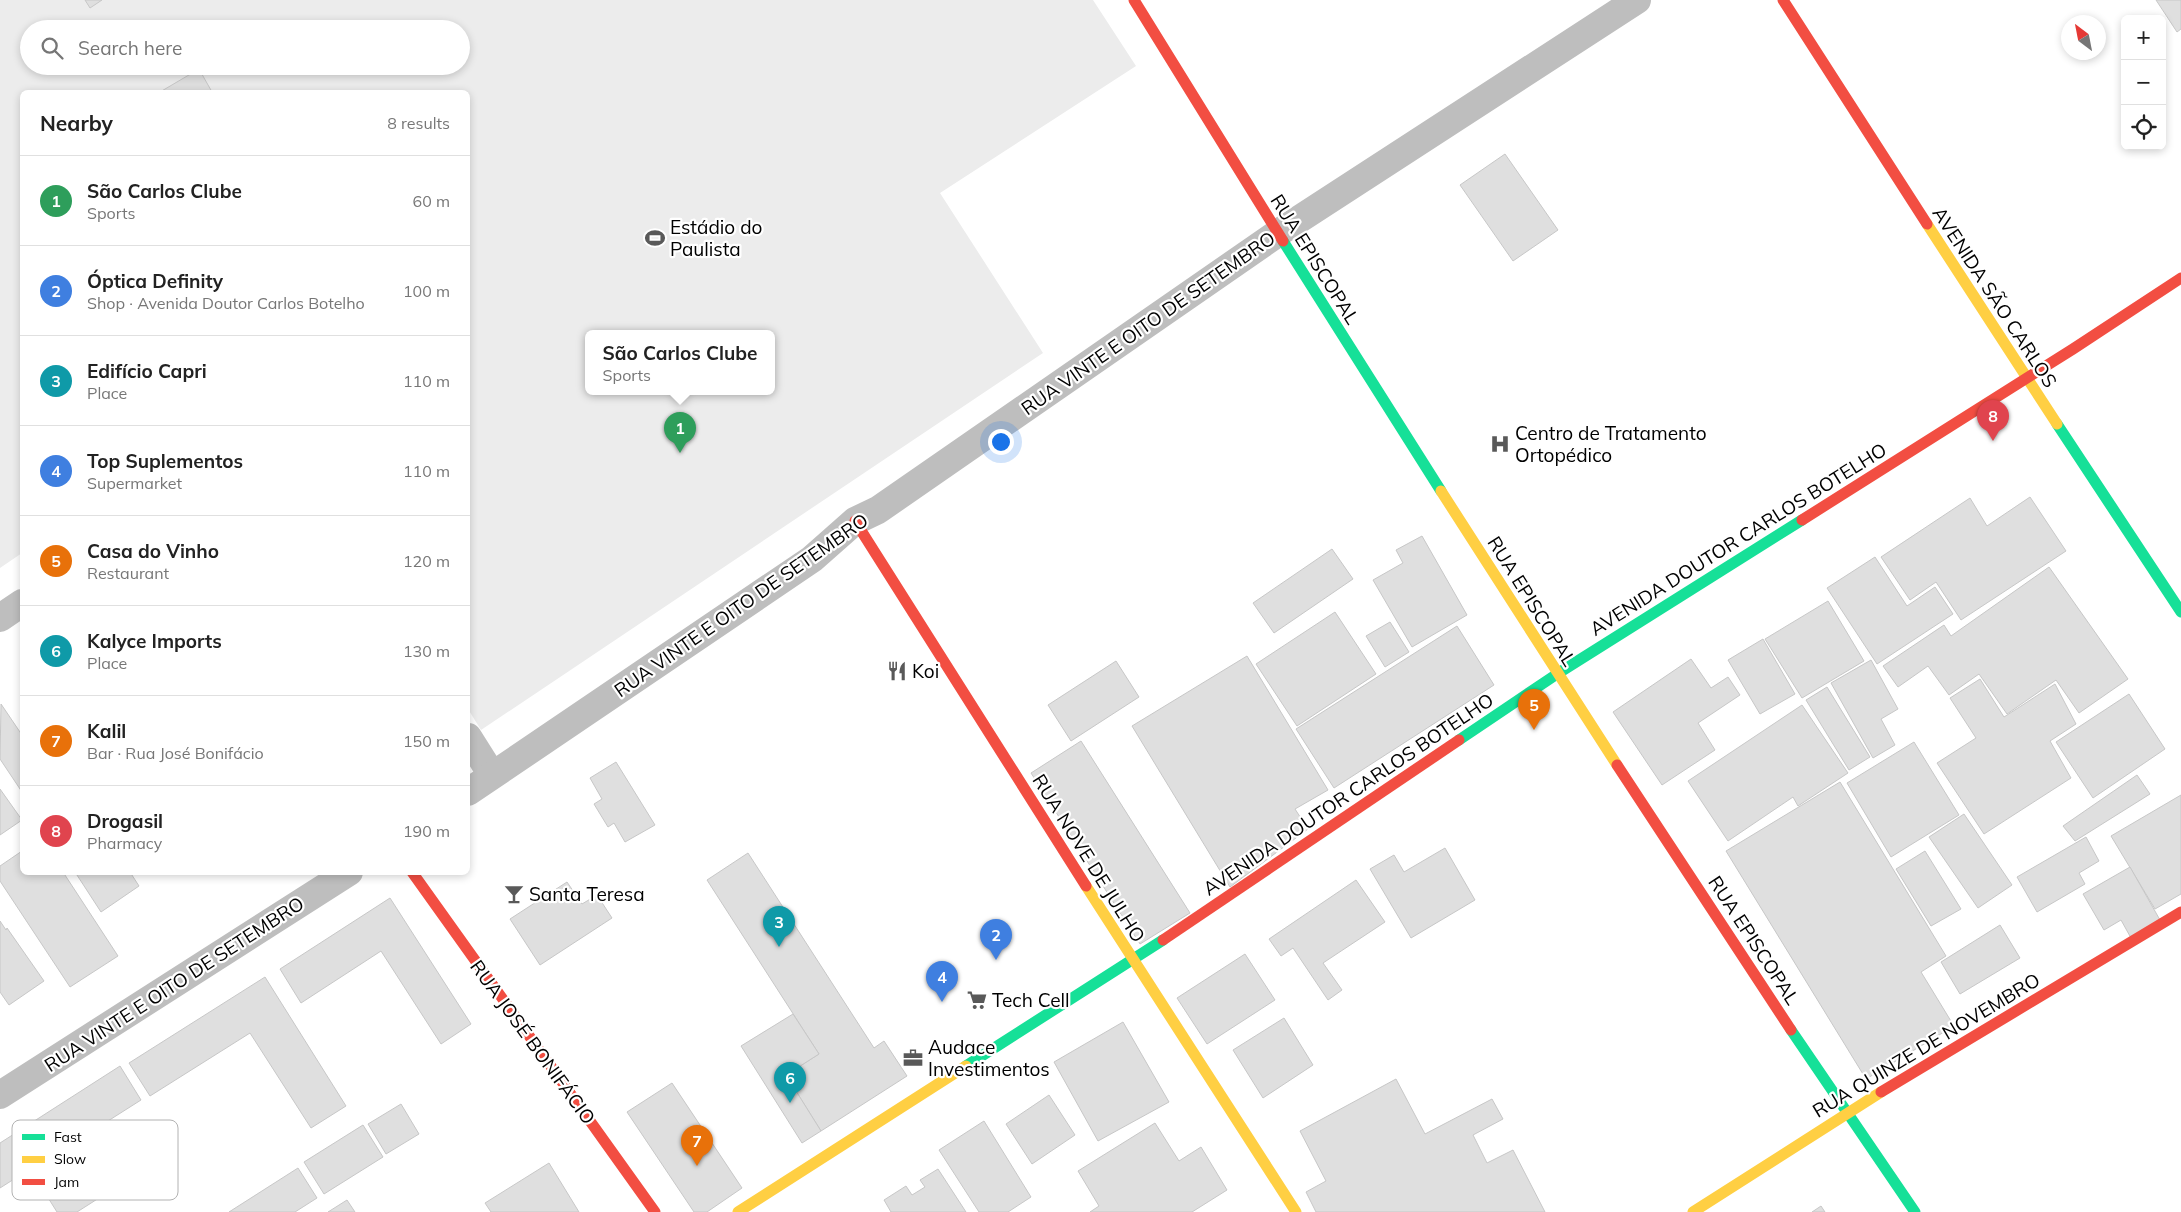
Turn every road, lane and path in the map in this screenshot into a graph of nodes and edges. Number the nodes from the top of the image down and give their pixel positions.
1 (1134, 0) edge
2 (1638, 0) edge
3 (1783, 0) edge
4 (1278, 233) junction
5 (2181, 278) edge
6 (2027, 378) junction
7 (855, 520) junction
8 (20, 604) edge
9 (2181, 612) edge
10 (0, 618) edge
11 (1557, 674) junction
12 (470, 740) edge
13 (492, 775) junction
14 (470, 791) edge
15 (344, 875) edge
16 (414, 875) edge
17 (2181, 912) edge
18 (1134, 960) junction
19 (0, 1095) edge
20 (1846, 1113) junction
21 (655, 1212) edge
22 (738, 1212) edge
23 (1296, 1212) edge
24 (1693, 1212) edge
25 (1915, 1212) edge

1 - 4 main road, RUA EPISCOPAL
2 - 4 street, RUA VINTE E OITO DE SETEMBRO
3 - 6 main road, AVENIDA SÃO CARLOS
4 - 7 street, RUA VINTE E OITO DE SETEMBRO
4 - 11 main road, RUA EPISCOPAL
5 - 6 main road, AVENIDA DOUTOR CARLOS BOTELHO
6 - 9 main road, AVENIDA SÃO CARLOS
6 - 11 main road, AVENIDA DOUTOR CARLOS BOTELHO
7 - 13 street, RUA VINTE E OITO DE SETEMBRO
7 - 18 main road, RUA NOVE DE JULHO
8 - 10 street
11 - 18 main road, AVENIDA DOUTOR CARLOS BOTELHO
11 - 20 main road, RUA EPISCOPAL
12 - 13 street
13 - 14 street, RUA VINTE E OITO DE SETEMBRO
15 - 19 street, RUA VINTE E OITO DE SETEMBRO
16 - 21 main road, RUA JOSÉ BONIFÁCIO
17 - 20 main road, RUA QUINZE DE NOVEMBRO
18 - 22 main road, AVENIDA DOUTOR CARLOS BOTELHO
18 - 23 main road, RUA NOVE DE JULHO
20 - 24 main road, RUA QUINZE DE NOVEMBRO
20 - 25 main road, RUA EPISCOPAL

